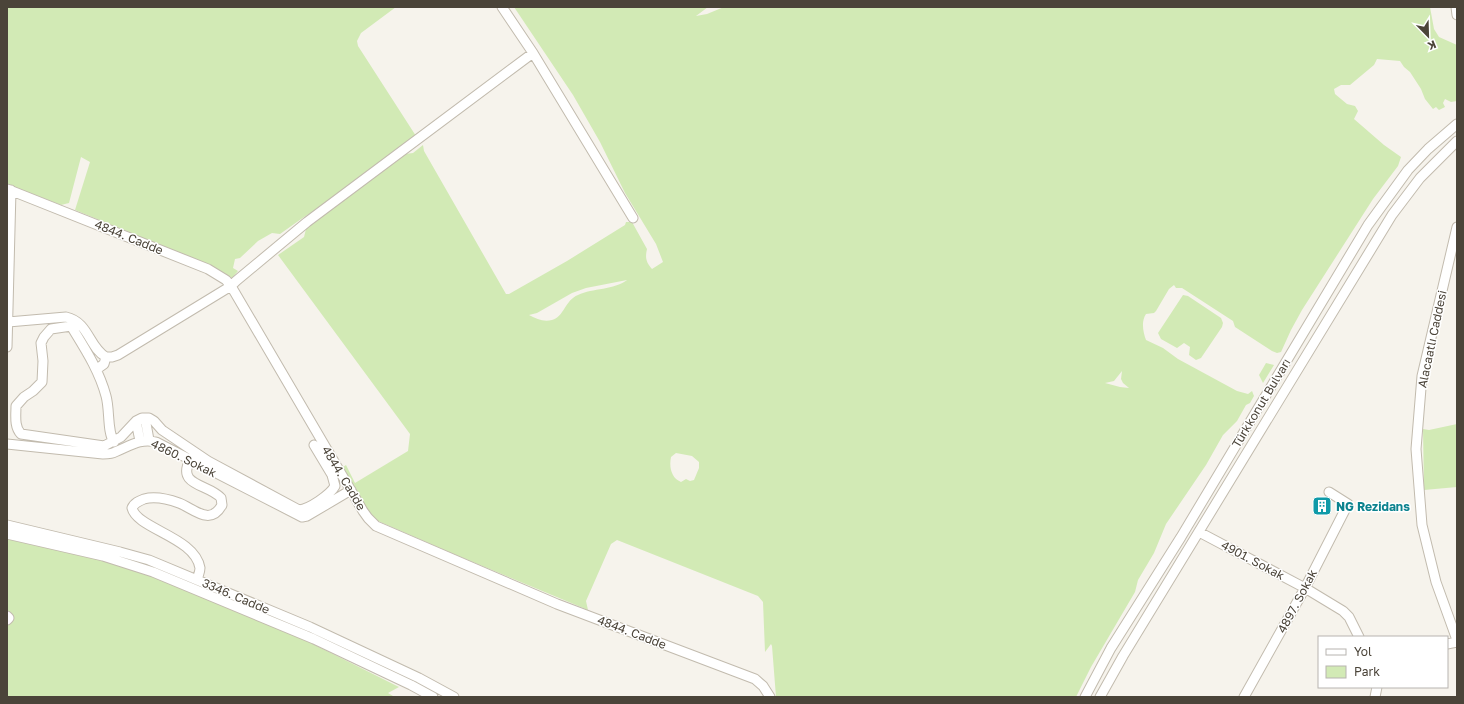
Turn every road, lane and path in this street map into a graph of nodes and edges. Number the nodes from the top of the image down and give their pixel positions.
1 (502, 7) edge
2 (1456, 7) edge
3 (1457, 15) edge
4 (533, 53) junction
5 (1457, 124) edge
6 (1457, 141) edge
7 (9, 190) edge
8 (633, 218) dead end
9 (1457, 227) edge
10 (231, 286) junction
11 (8, 322) junction
12 (7, 347) edge
13 (106, 357) junction
14 (97, 369) junction
15 (140, 419) junction
16 (144, 441) junction
17 (114, 442) junction
18 (7, 444) edge
19 (314, 445) dead end
20 (190, 460) junction
21 (350, 490) junction
22 (1329, 492) dead end
23 (7, 525) edge
24 (1199, 532) junction
25 (7, 534) edge
26 (198, 580) junction
27 (1305, 588) junction
28 (7, 616) edge
29 (7, 620) edge
30 (1358, 636) edge
31 (1457, 641) edge
32 (433, 697) edge
33 (454, 697) edge
34 (770, 697) edge
35 (1085, 697) edge
36 (1100, 697) edge
37 (1244, 697) edge

1 - 4 street
2 - 3 street
4 - 8 street
4 - 10 street
5 - 35 street, Türkkonut Bulvarı
6 - 24 street, Türkkonut Bulvarı
7 - 10 street, 4844. Cadde
7 - 11 street
9 - 31 street, Alacaatlı Caddesi
10 - 13 street
10 - 21 street, 4844. Cadde
11 - 12 street
11 - 13 street
13 - 14 street
14 - 17 street
14 - 17 street
15 - 16 street
15 - 17 street
15 - 19 street
16 - 18 street, 4860. Sokak
16 - 20 street, 4860. Sokak
20 - 21 street, 4860. Sokak
20 - 26 street
21 - 34 street, 4844. Cadde
22 - 27 street, 4897. Sokak
23 - 26 street, 3346. Cadde
24 - 27 street, 4901. Sokak
24 - 36 street, Türkkonut Bulvarı
25 - 32 street, 3346. Cadde
26 - 33 street, 3346. Cadde
27 - 30 street, 4901. Sokak
27 - 37 street, 4897. Sokak
28 - 29 street

